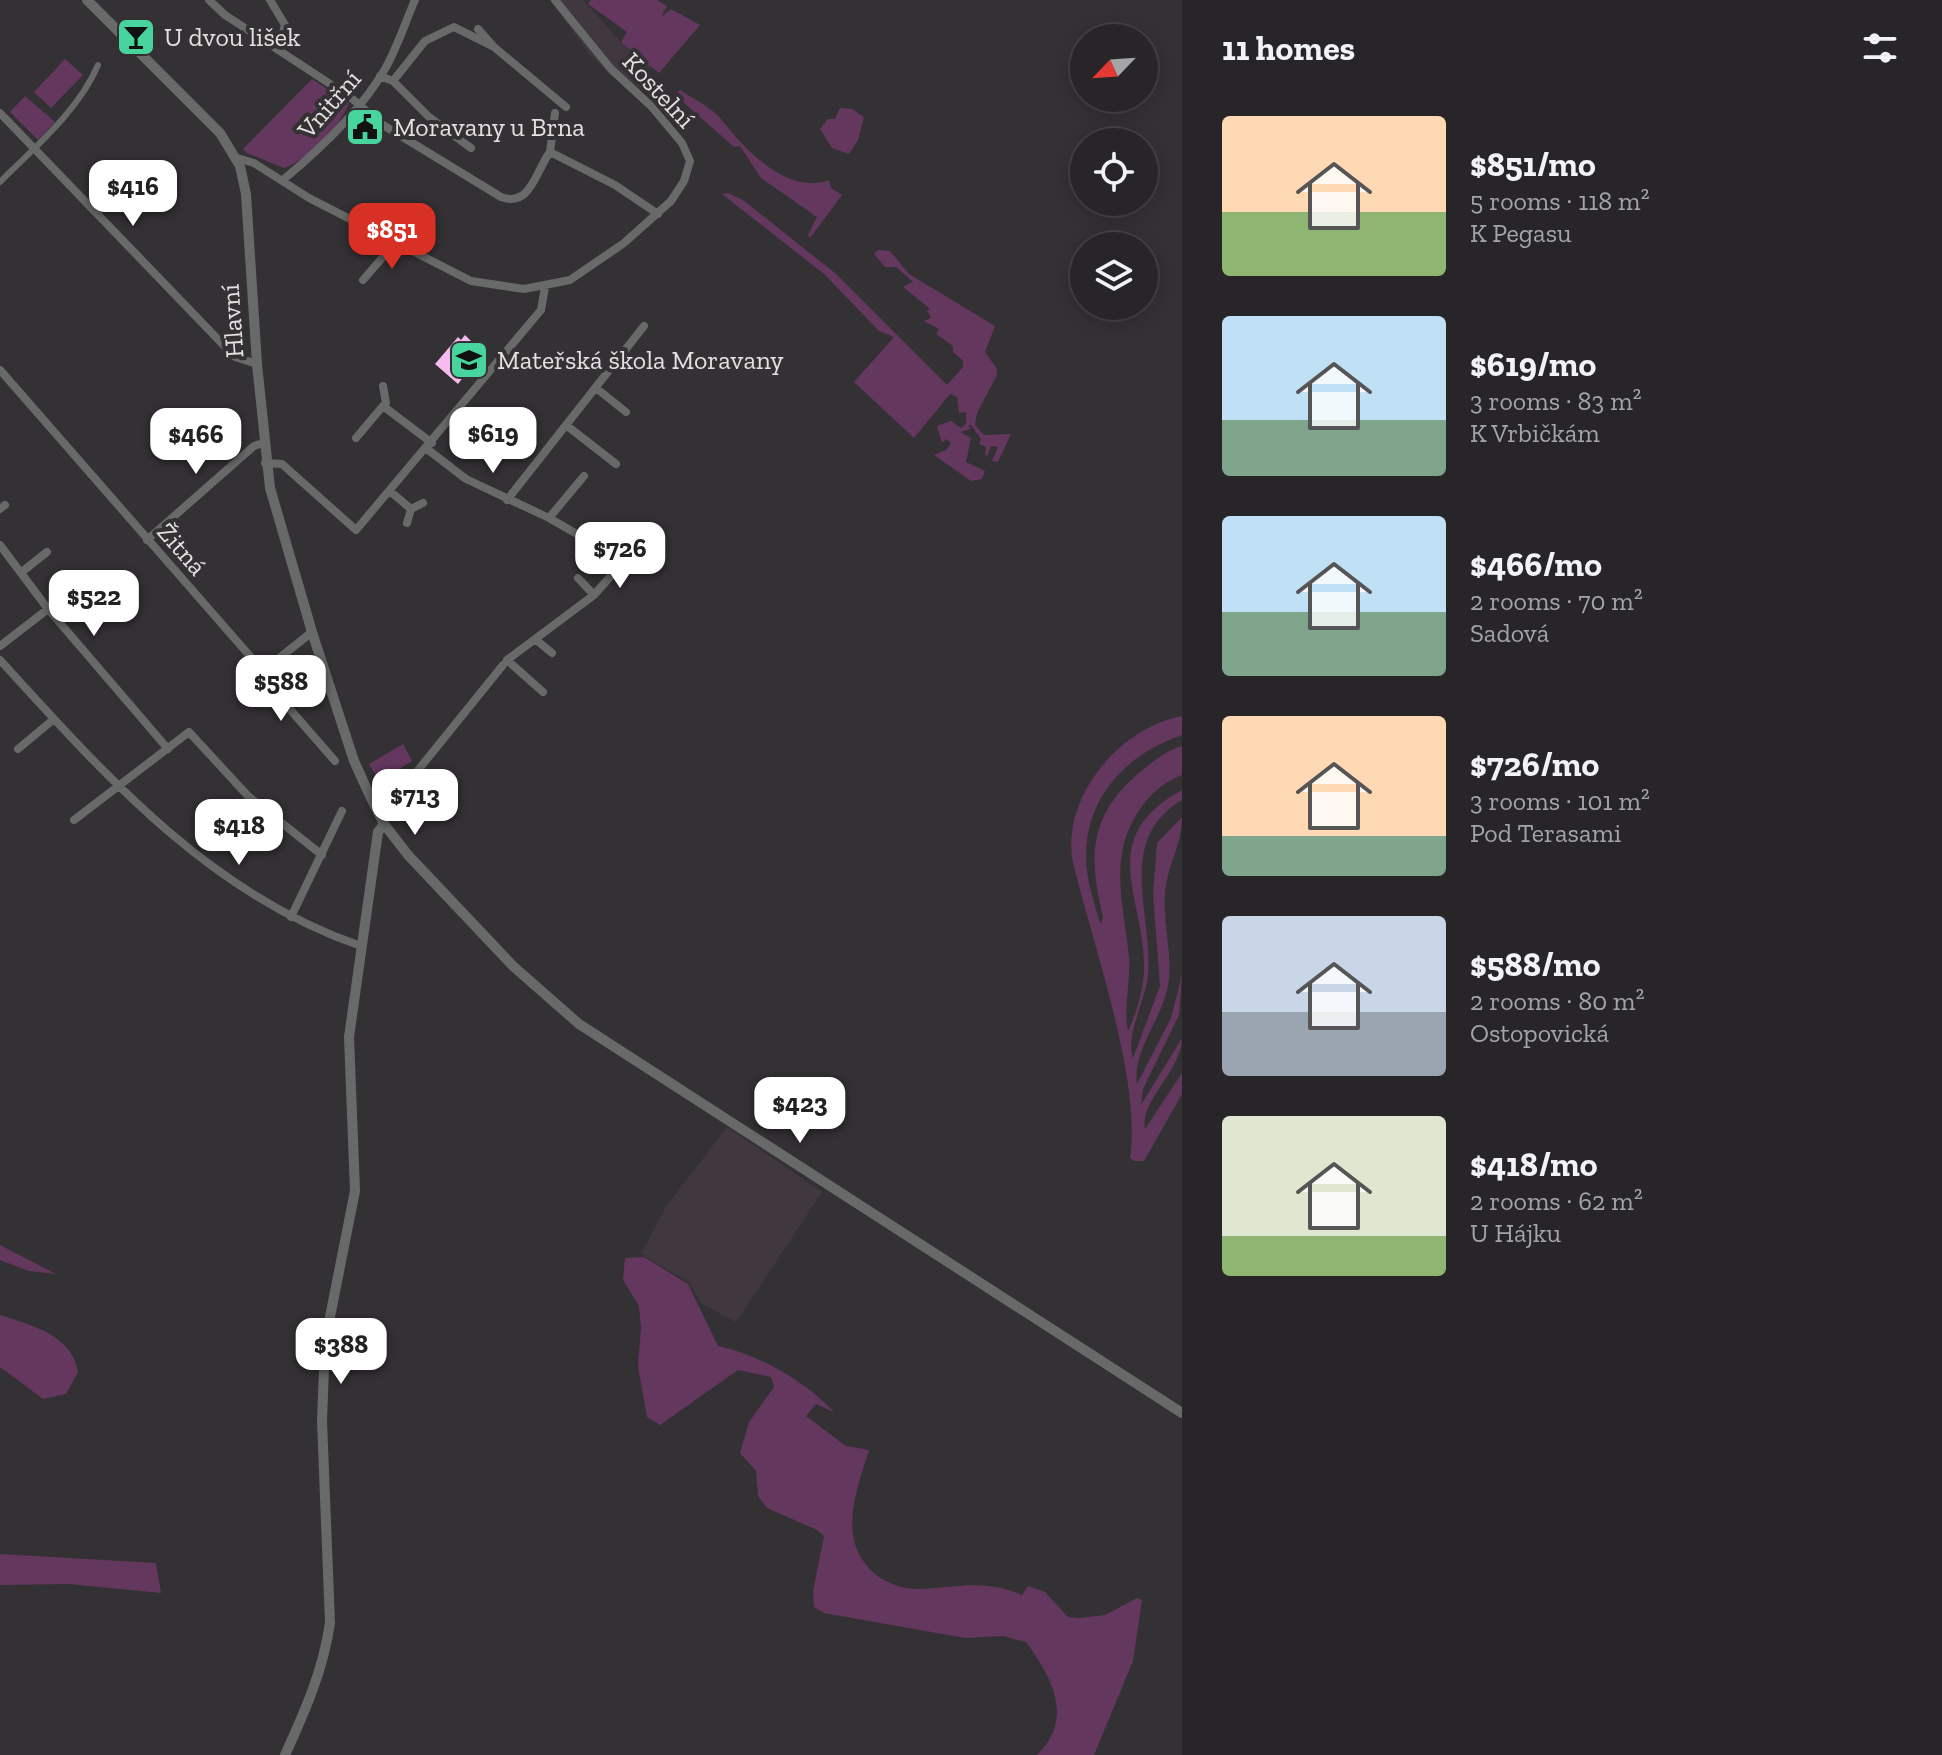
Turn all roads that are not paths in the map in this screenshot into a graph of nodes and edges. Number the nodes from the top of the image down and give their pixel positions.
1 (87, 0) edge
2 (209, 0) edge
3 (270, 0) edge
4 (415, 0) edge
5 (555, 0) edge
6 (478, 29) dead end
7 (494, 47) junction
8 (278, 50) junction
9 (98, 65) dead end
10 (380, 76) junction
11 (393, 81) junction
12 (357, 104) junction
13 (566, 107) dead end
14 (0, 113) edge
15 (555, 113) dead end
16 (34, 148) junction
17 (471, 148) dead end
18 (550, 152) junction
19 (237, 158) junction
20 (283, 180) junction
21 (0, 182) edge
22 (658, 214) junction
23 (396, 242) junction
24 (363, 280) dead end
25 (545, 287) junction
26 (644, 326) dead end
27 (257, 364) junction
28 (0, 370) edge
29 (383, 386) dead end
30 (596, 388) junction
31 (383, 406) junction
32 (626, 412) dead end
33 (566, 425) junction
34 (356, 438) dead end
35 (263, 443) junction
36 (429, 446) junction
37 (265, 463) junction
38 (616, 464) dead end
39 (584, 476) dead end
40 (391, 492) junction
41 (507, 500) junction
42 (423, 503) dead end
43 (411, 509) junction
44 (549, 518) junction
45 (407, 523) dead end
46 (147, 540) junction
47 (0, 545) edge
48 (47, 552) dead end
49 (23, 571) junction
50 (578, 578) dead end
51 (594, 595) junction
52 (48, 609) junction
53 (312, 632) junction
54 (535, 639) junction
55 (0, 646) edge
56 (552, 653) dead end
57 (0, 660) edge
58 (503, 665) dead end
59 (263, 671) junction
60 (543, 692) dead end
61 (54, 719) junction
62 (18, 749) dead end
63 (168, 749) junction
64 (335, 761) dead end
65 (117, 786) junction
66 (375, 806) junction
67 (342, 811) dead end
68 (74, 820) dead end
69 (384, 824) junction
70 (322, 855) junction
71 (291, 917) junction
72 (361, 946) junction
73 (1182, 1413) edge
74 (285, 1755) edge

1 - 19 street, Hlavní
2 - 8 street
3 - 8 street
4 - 10 street, Vnitřní
5 - 22 street, Kostelní
6 - 7 street
7 - 11 street
7 - 13 street
8 - 12 street
9 - 16 street
10 - 11 street
10 - 12 street, Vnitřní
11 - 17 street
12 - 18 street
12 - 20 street, Vnitřní
14 - 16 street
15 - 18 street
16 - 21 street
16 - 27 street
18 - 22 street
19 - 20 street
19 - 27 street, Hlavní
20 - 23 street
22 - 25 street, Kostelní
23 - 24 street
23 - 25 street
25 - 36 street
26 - 30 street
27 - 35 street, Hlavní
28 - 46 street, Žitná
29 - 31 street
30 - 32 street
30 - 33 street
31 - 34 street
31 - 36 street
33 - 38 street
33 - 41 street
35 - 37 street, Hlavní
35 - 46 street
36 - 40 street
36 - 41 street
37 - 40 street
37 - 53 street, Hlavní
39 - 44 street
40 - 43 street
41 - 44 street
42 - 43 street
43 - 45 street
44 - 51 street
46 - 59 street, Žitná
47 - 49 street
48 - 49 street
49 - 52 street
50 - 51 street
51 - 54 street
52 - 55 street
52 - 63 street
53 - 59 street
53 - 66 street, Hlavní
54 - 56 street
54 - 60 street
57 - 61 street
58 - 66 street
59 - 64 street, Žitná
61 - 62 street
61 - 65 street
63 - 65 street
63 - 70 street
65 - 68 street
65 - 71 street
66 - 69 street, Hlavní
67 - 70 street
69 - 72 street
69 - 73 street, Hlavní
70 - 71 street
71 - 72 street
72 - 74 street

